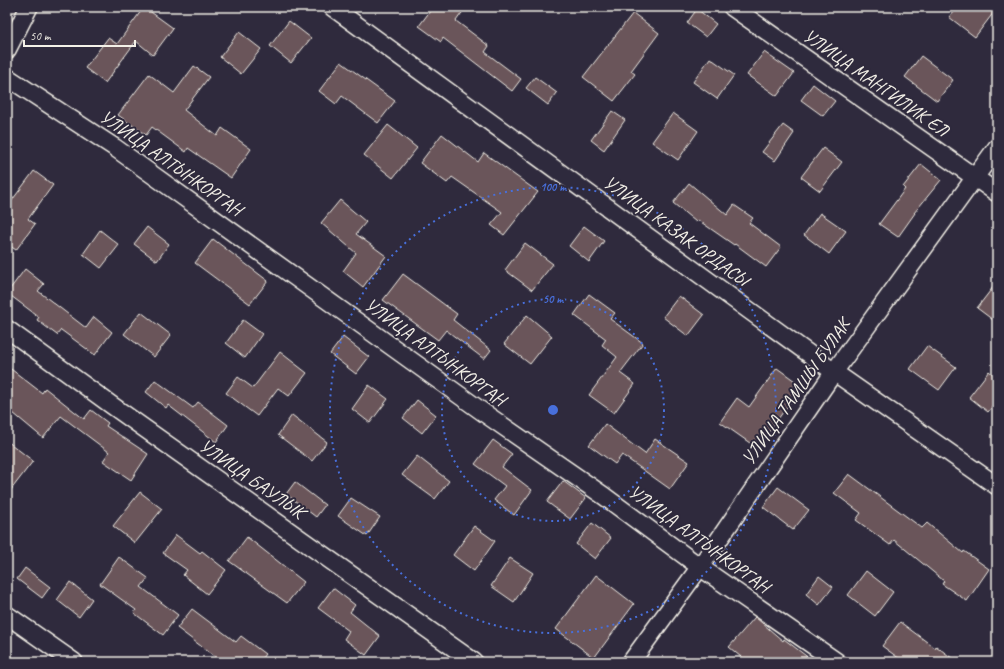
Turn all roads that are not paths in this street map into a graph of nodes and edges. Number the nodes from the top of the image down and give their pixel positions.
1 (29, 7) edge
2 (332, 7) edge
3 (732, 7) edge
4 (7, 50) edge
5 (7, 77) edge
6 (997, 147) edge
7 (975, 177) junction
8 (997, 193) edge
9 (7, 329) edge
10 (834, 372) junction
11 (997, 486) edge
12 (700, 567) junction
13 (7, 615) edge
14 (74, 662) edge
15 (474, 662) edge
16 (631, 662) edge
17 (837, 662) edge

1 - 4 street
2 - 10 street, УЛИЦА КАЗАК ОРДАСЫ
3 - 7 street, УЛИЦА МАНГИЛИК ЕЛ
5 - 12 street, УЛИЦА АЛТЫНКОРГАН
6 - 7 street, УЛИЦА ТАМШЫ БУЛАК
7 - 8 street, УЛИЦА МАНГИЛИК ЕЛ
7 - 10 street, УЛИЦА ТАМШЫ БУЛАК
9 - 15 street, УЛИЦА БАУЛЫК
10 - 11 street, УЛИЦА КАЗАК ОРДАСЫ
10 - 12 street, УЛИЦА ТАМШЫ БУЛАК
12 - 16 street, УЛИЦА ТАМШЫ БУЛАК
12 - 17 street, УЛИЦА АЛТЫНКОРГАН
13 - 14 street

